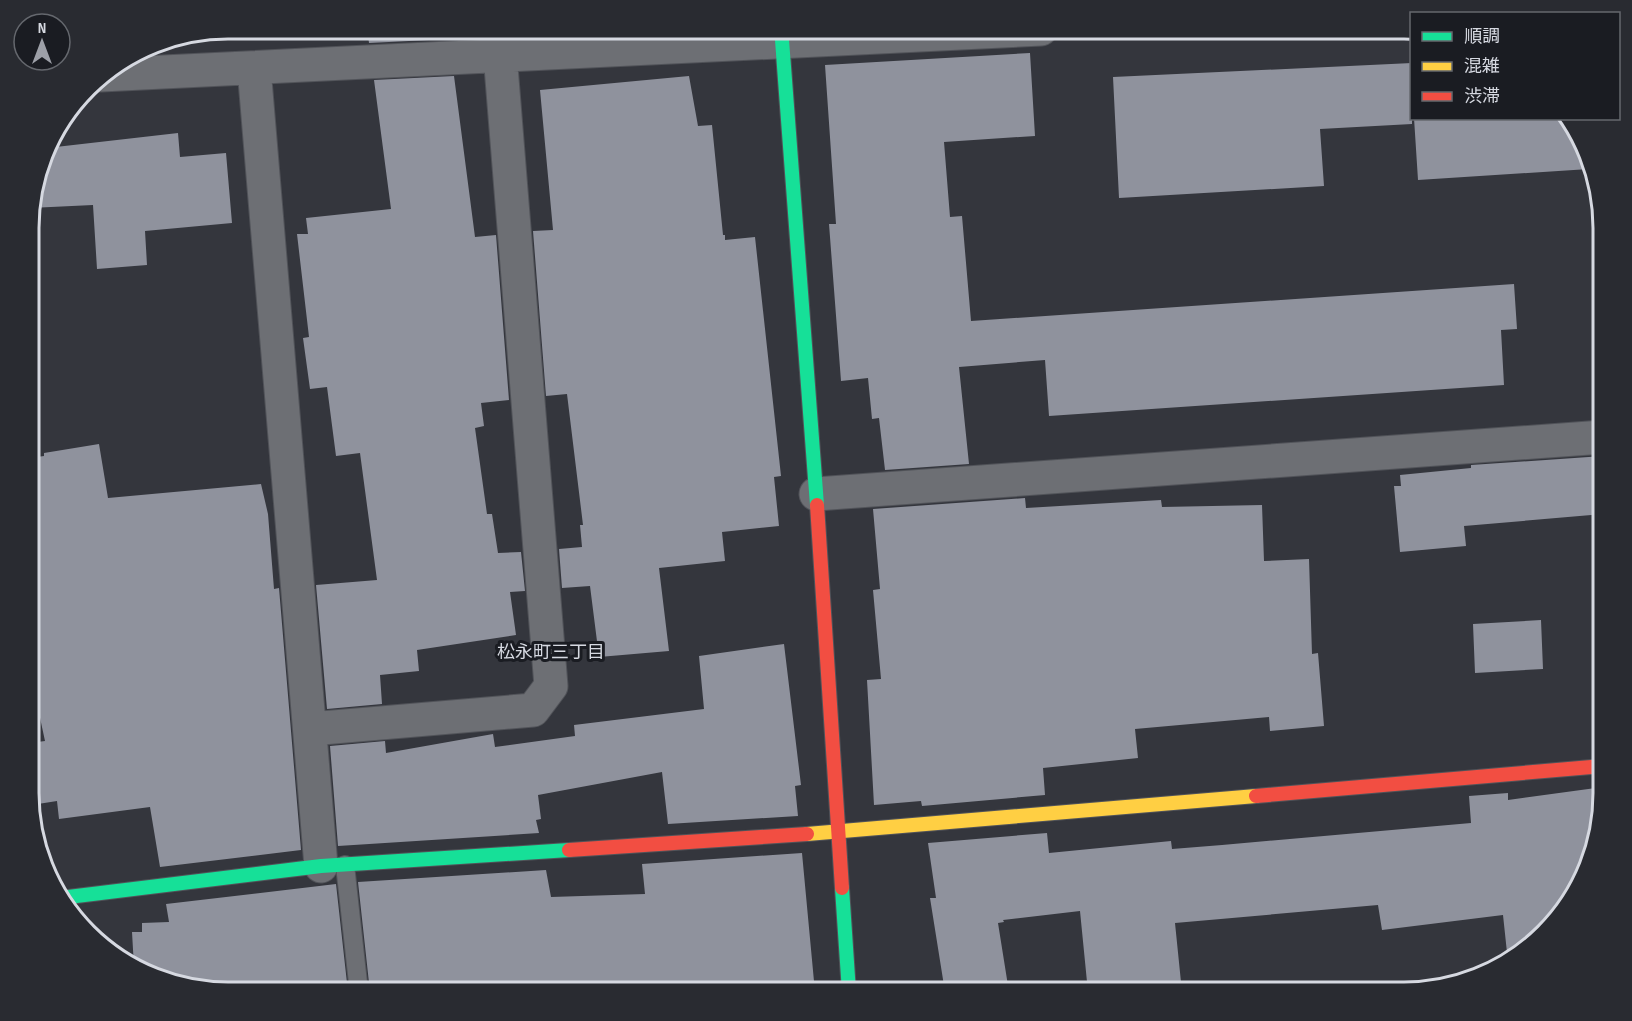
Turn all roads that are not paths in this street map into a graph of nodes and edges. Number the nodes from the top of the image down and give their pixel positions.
1 (804, 39) edge
2 (782, 40) junction
3 (500, 54) junction
4 (254, 68) junction
5 (125, 70) edge
6 (1593, 438) edge
7 (816, 494) junction
8 (310, 729) junction
9 (1593, 767) edge
10 (838, 832) junction
11 (333, 866) junction
12 (70, 897) edge
13 (357, 982) edge
14 (848, 982) edge

1 - 2 street
2 - 3 street
2 - 7 street
3 - 4 street
3 - 8 street
4 - 5 street
4 - 8 street
6 - 7 street
7 - 10 street
8 - 11 street
9 - 10 street
10 - 11 street
10 - 14 street
11 - 12 street
11 - 13 lane

